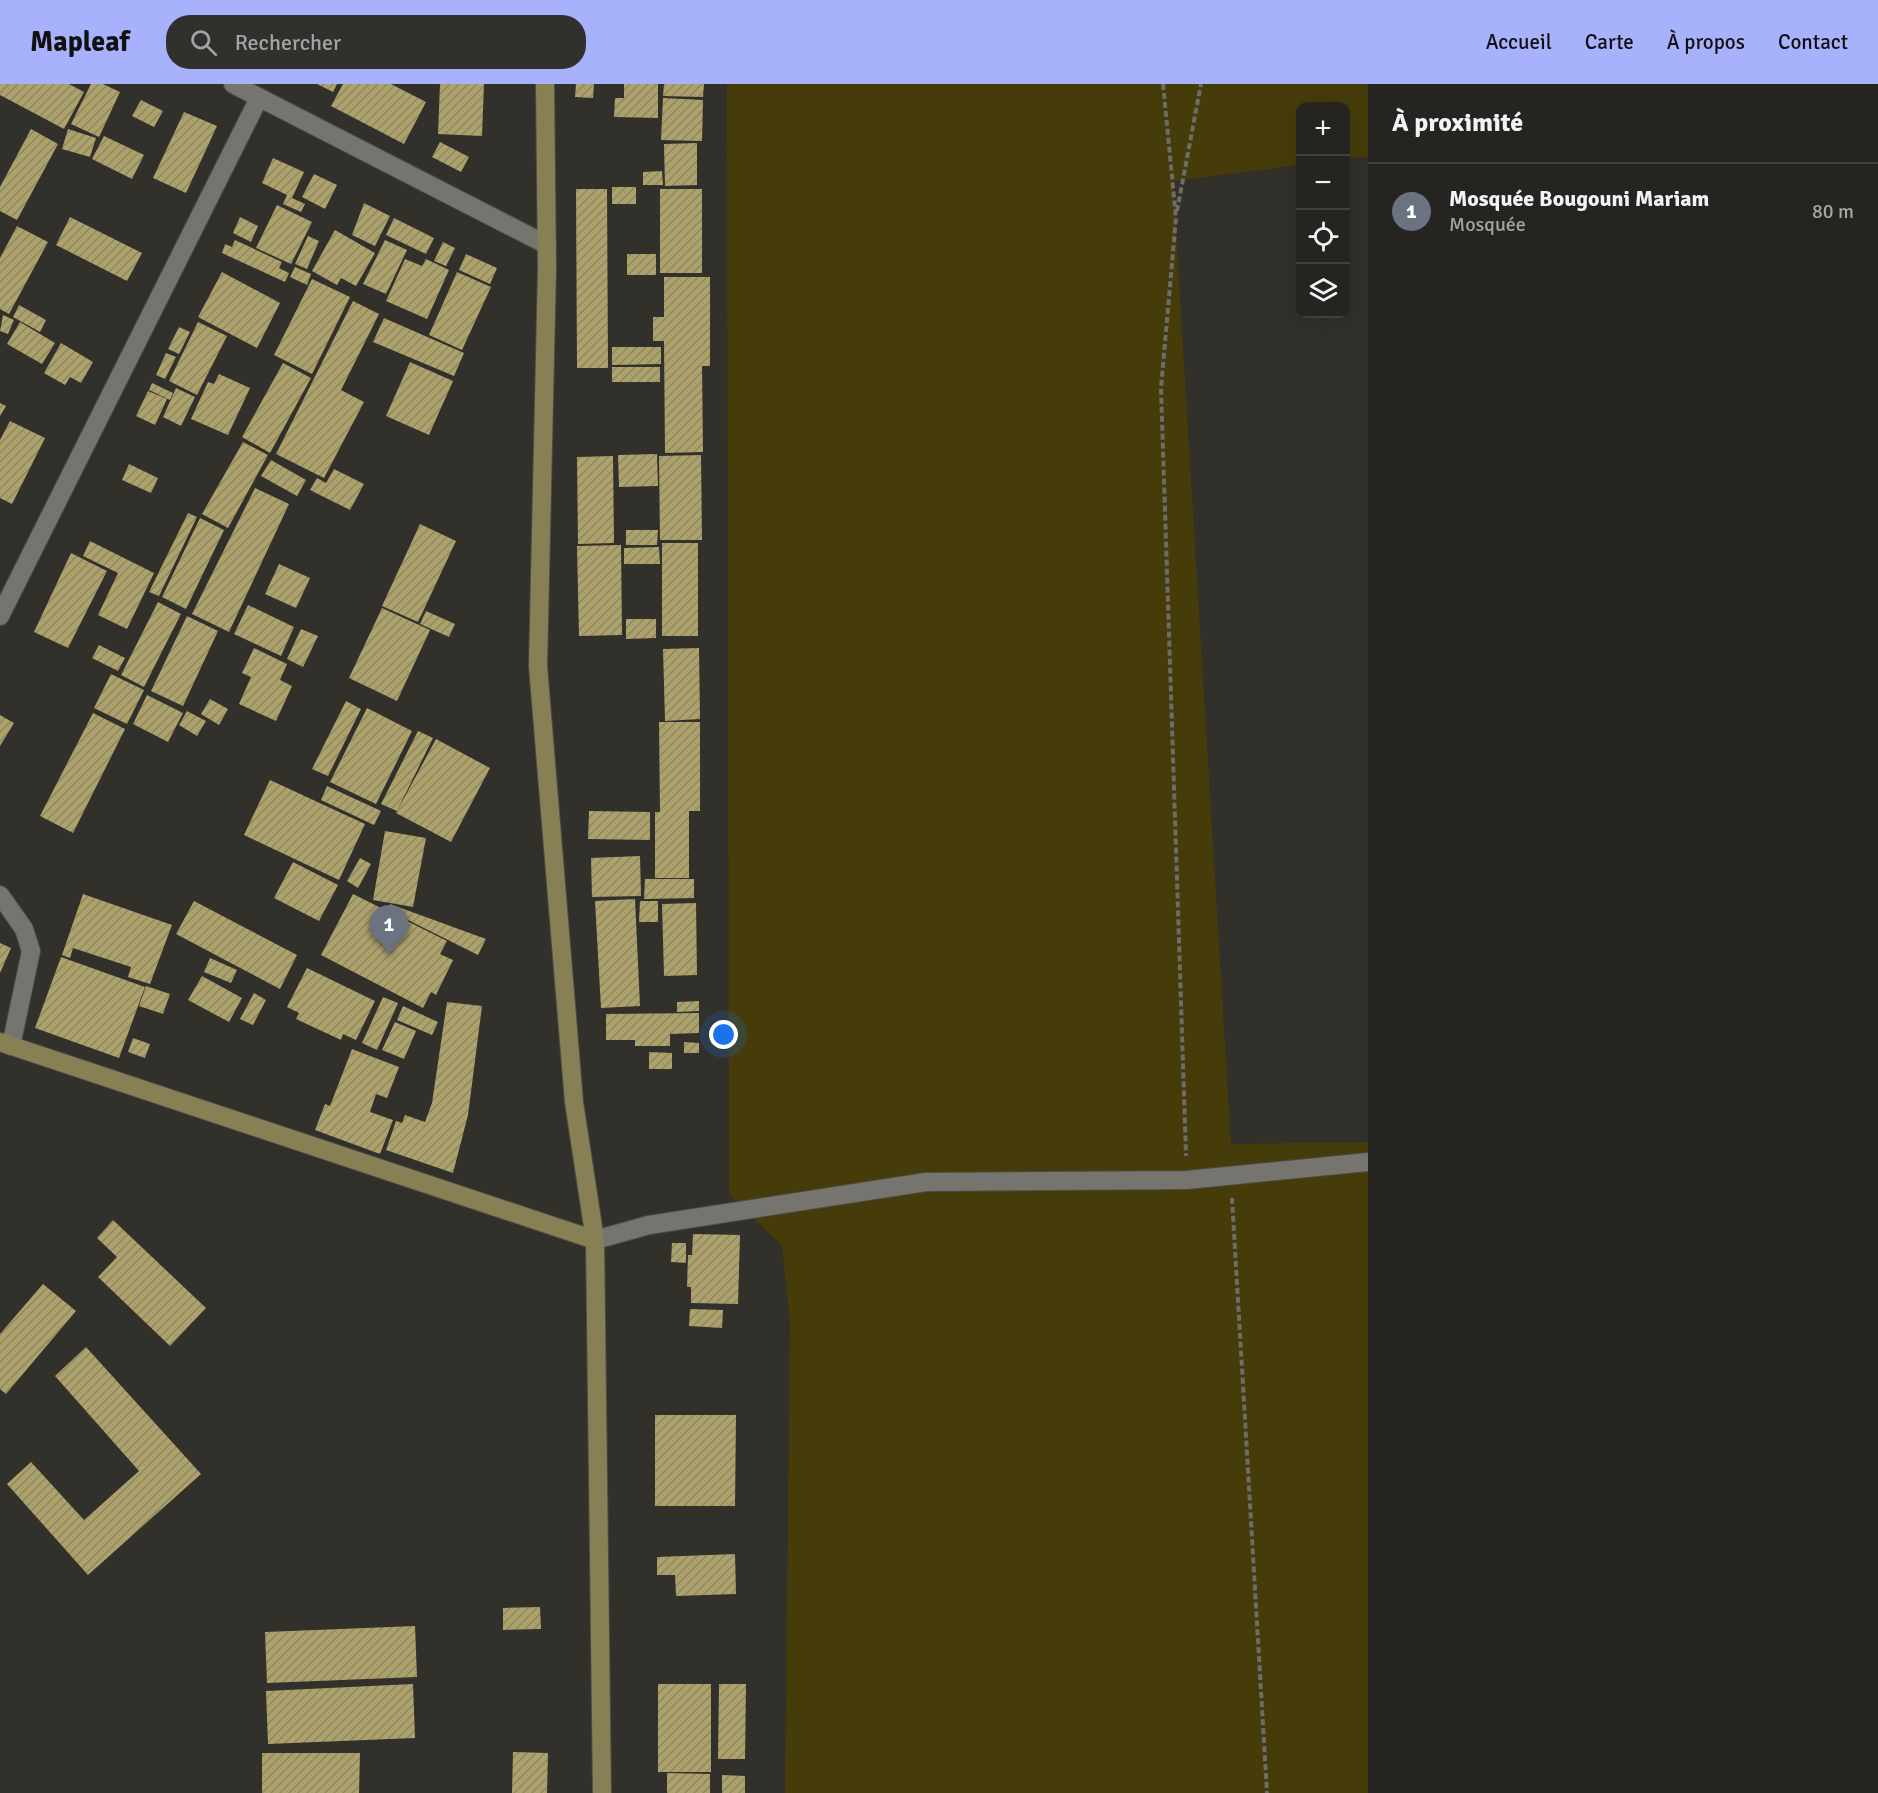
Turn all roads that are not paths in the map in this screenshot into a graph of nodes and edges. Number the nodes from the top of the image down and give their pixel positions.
1 (233, 84) edge
2 (544, 84) edge
3 (259, 98) junction
4 (547, 245) junction
5 (0, 616) edge
6 (0, 895) edge
7 (6, 1044) edge
8 (1368, 1162) edge
9 (595, 1240) junction
10 (602, 1793) edge

1 - 3 street
2 - 4 street
3 - 4 street
3 - 5 street
4 - 9 street
6 - 7 street
7 - 9 street
8 - 9 street
9 - 10 street

